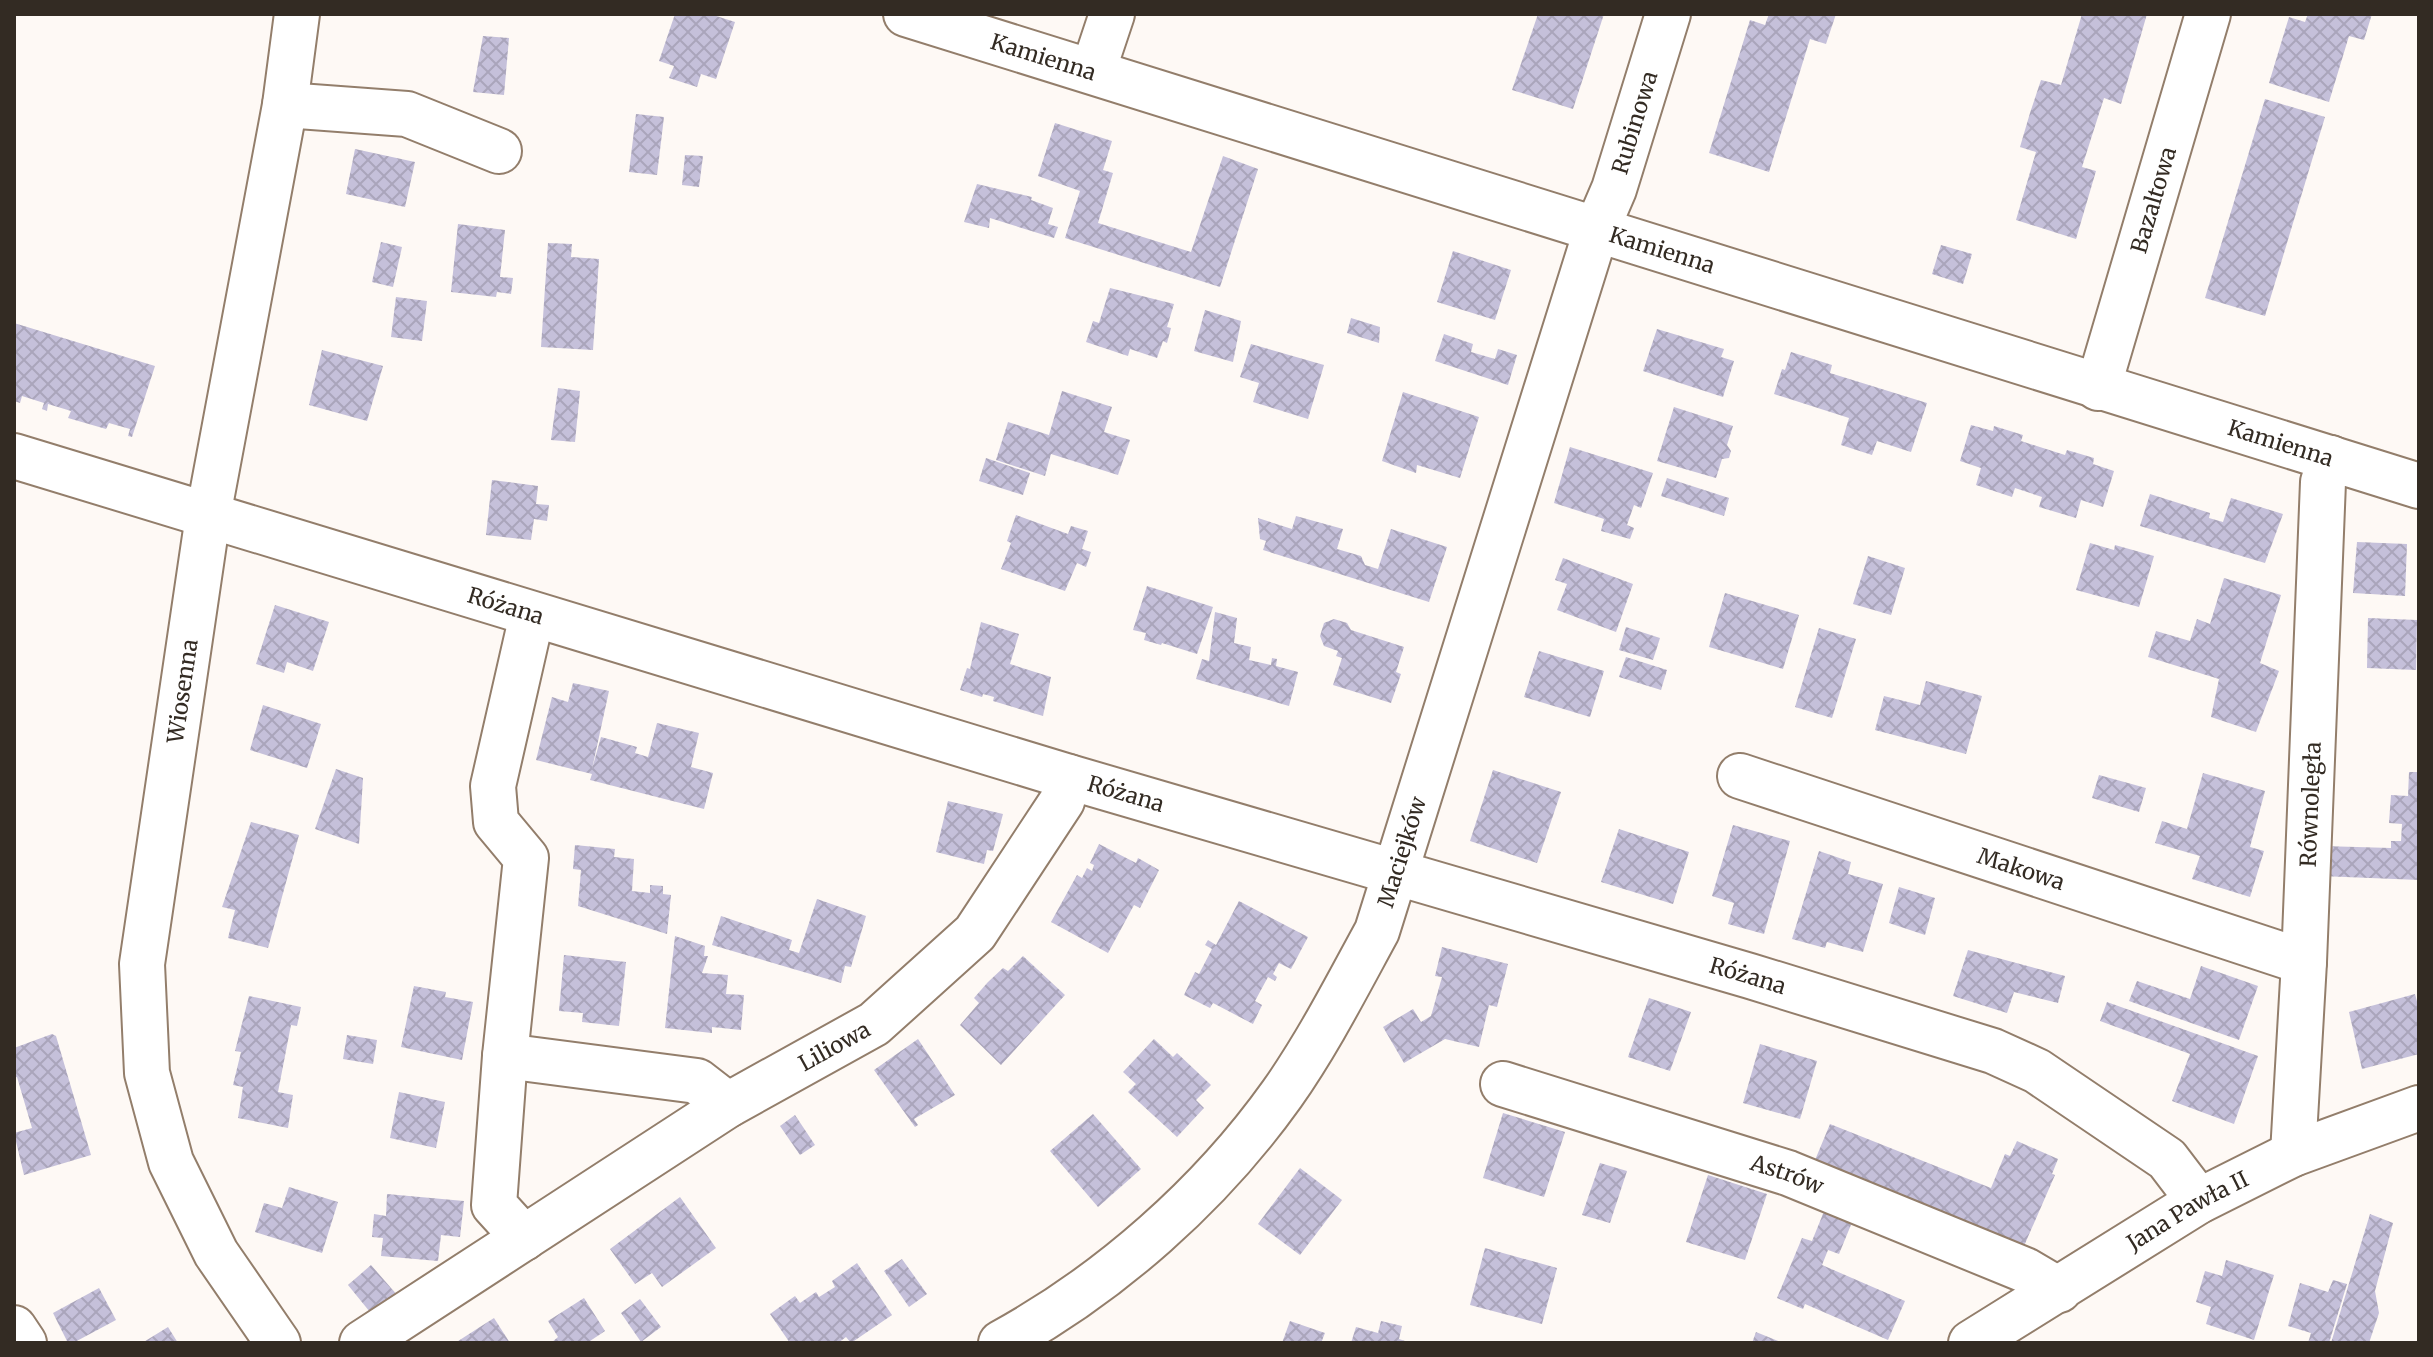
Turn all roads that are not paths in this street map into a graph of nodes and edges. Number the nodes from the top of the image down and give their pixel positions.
1 (297, 14) edge
2 (906, 14) edge
3 (1112, 14) edge
4 (1668, 14) edge
5 (2208, 14) edge
6 (1093, 71) junction
7 (285, 105) junction
8 (499, 151) dead end
9 (1596, 231) junction
10 (2098, 388) junction
11 (14, 456) edge
12 (2331, 458) junction
13 (2419, 486) edge
14 (208, 516) junction
15 (532, 615) junction
16 (1740, 776) dead end
17 (1069, 777) junction
18 (1395, 873) junction
19 (2304, 962) junction
20 (505, 1056) junction
21 (1503, 1084) dead end
22 (728, 1105) junction
23 (2419, 1108) edge
24 (2293, 1154) junction
25 (2199, 1201) junction
26 (524, 1238) junction
27 (2059, 1290) junction
28 (14, 1328) edge
29 (24, 1343) edge
30 (278, 1343) edge
31 (362, 1343) edge
32 (1001, 1343) edge
33 (1971, 1343) edge

1 - 7 street, Wiosenna
2 - 6 street, Kamienna
3 - 6 street
4 - 9 street, Rubinowa
5 - 10 street, Bazaltowa
6 - 9 street, Kamienna
7 - 8 street
7 - 14 street, Wiosenna
9 - 10 street, Kamienna
9 - 18 street, Maciejków
10 - 12 street, Kamienna
11 - 14 street, Różana
12 - 13 street, Kamienna
12 - 19 street, Równoległa
14 - 15 street, Różana
14 - 30 street, Wiosenna
15 - 17 street, Różana
15 - 20 street
16 - 19 street, Makowa
17 - 18 street, Różana
17 - 22 street, Liliowa
18 - 25 street, Różana
18 - 32 street, Maciejków
19 - 24 street, Równoległa
20 - 22 street
20 - 26 street
21 - 27 street, Astrów
22 - 26 street, Liliowa
23 - 24 street, Jana Pawła II
24 - 25 street, Jana Pawła II
25 - 27 street, Jana Pawła II
26 - 31 street, Liliowa
27 - 33 street, Jana Pawła II
28 - 29 street

